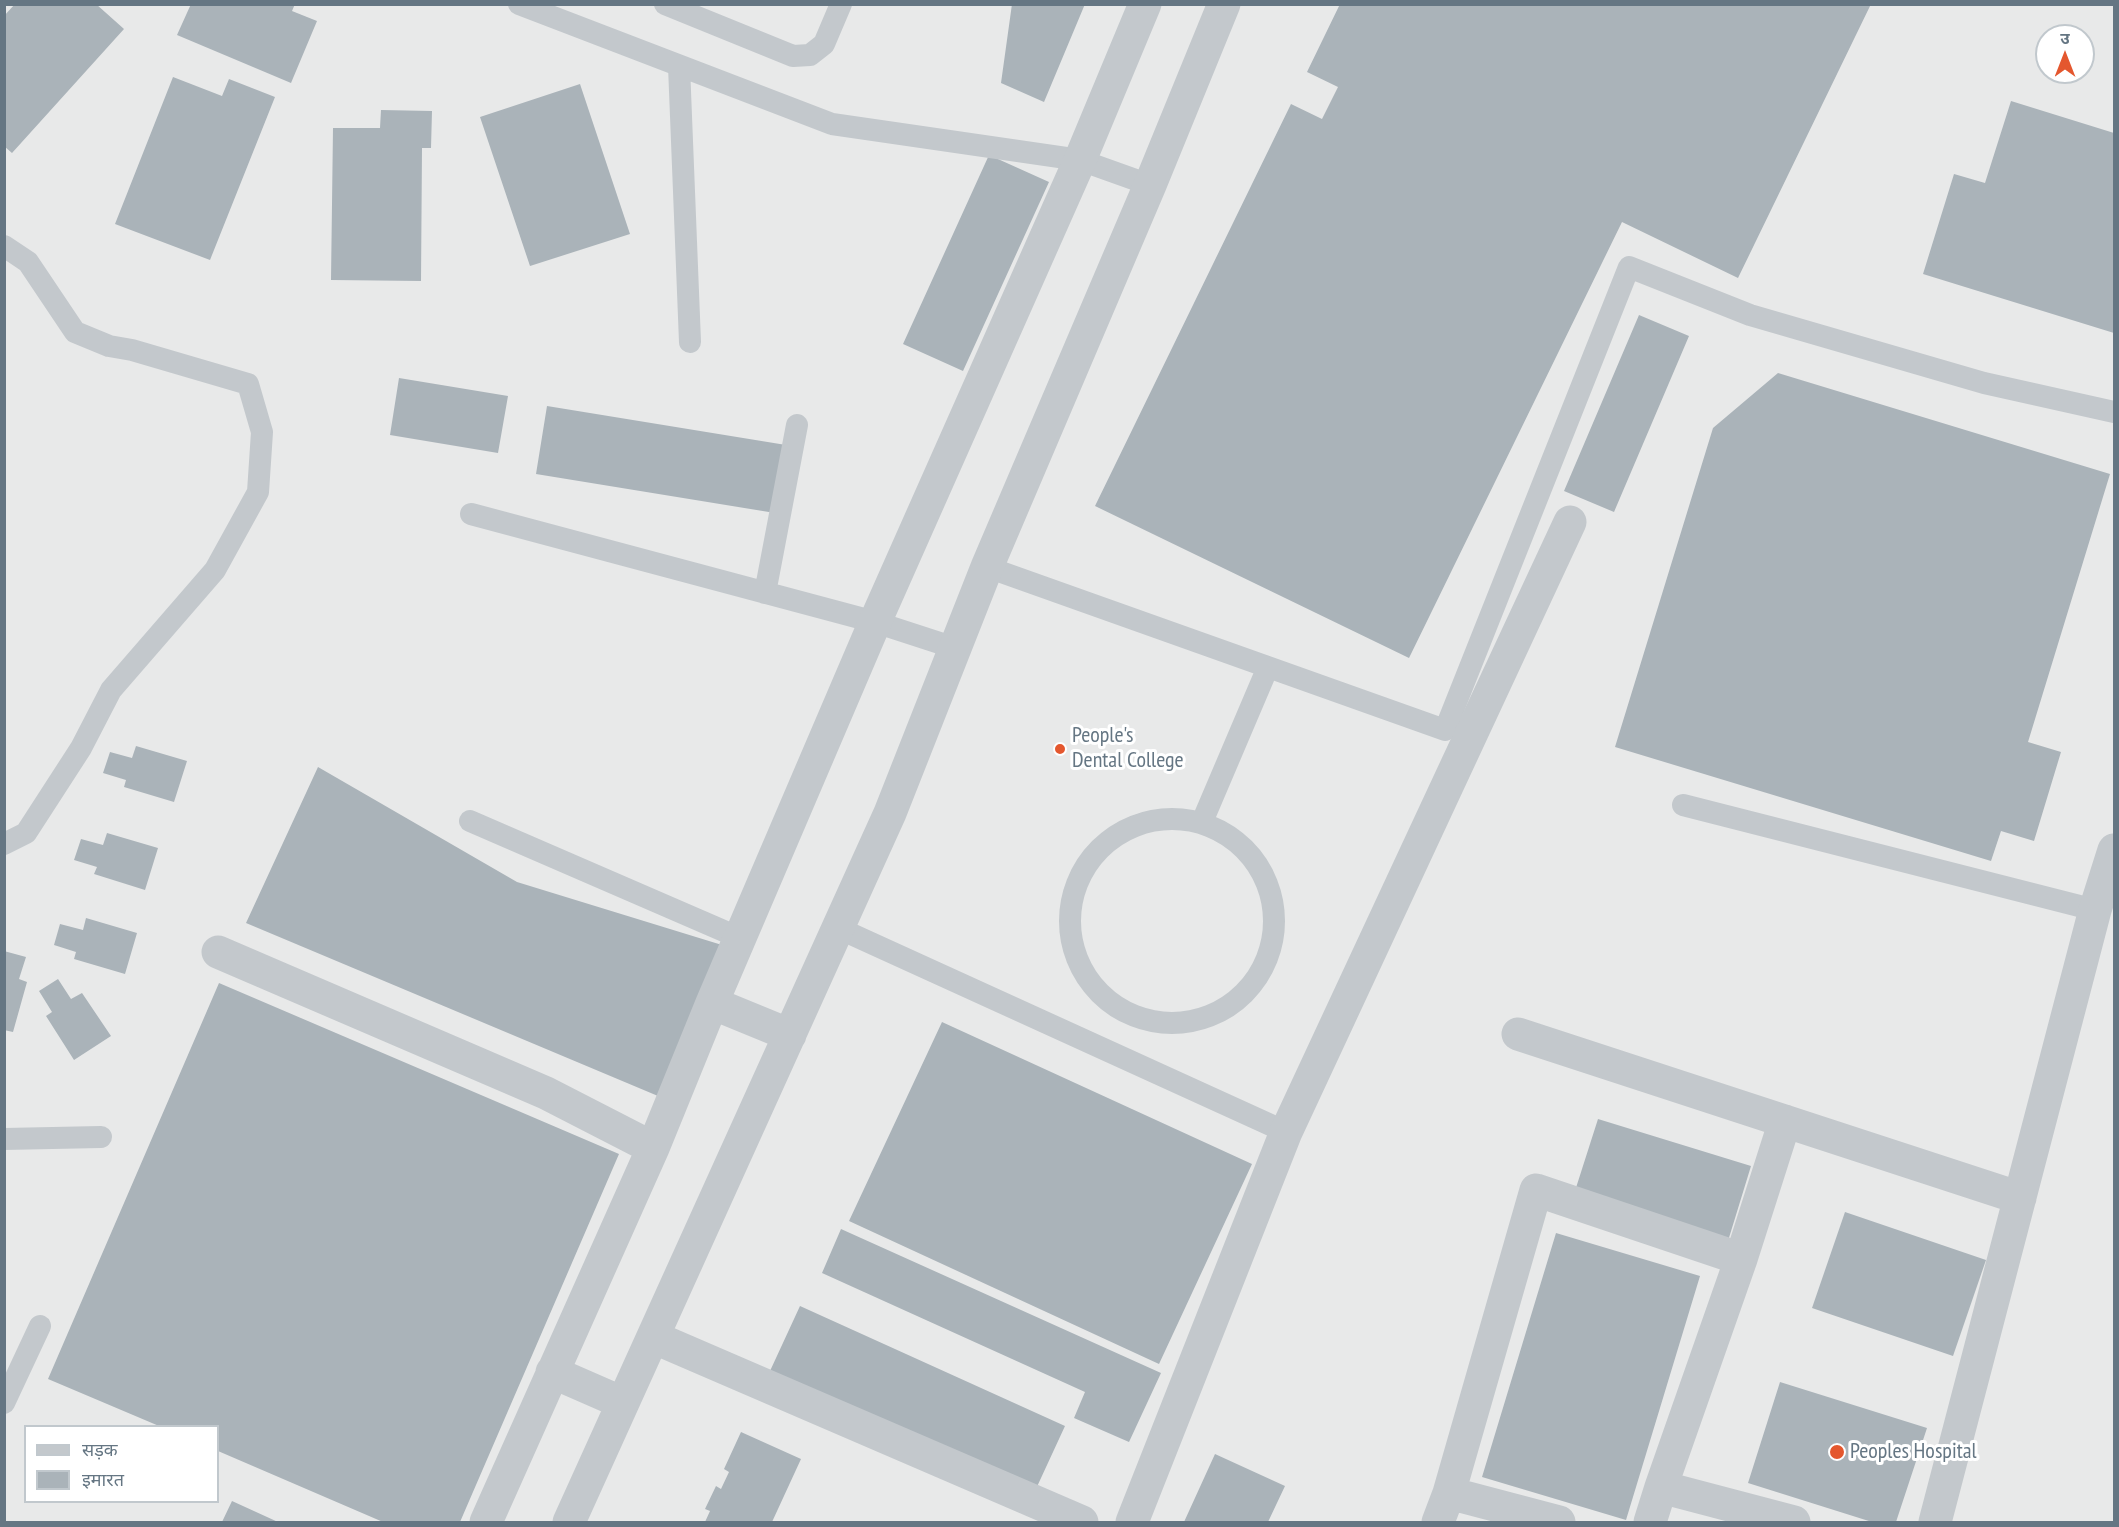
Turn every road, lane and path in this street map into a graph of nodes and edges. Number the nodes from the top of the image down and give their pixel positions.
1 (519, 4) edge
2 (665, 4) edge
3 (841, 4) edge
4 (1145, 4) edge
5 (1224, 4) edge
6 (679, 66) junction
7 (1080, 160) junction
8 (1150, 185) junction
9 (4, 246) edge
10 (690, 342) dead end
11 (2115, 412) edge
12 (797, 425) dead end
13 (471, 514) dead end
14 (1570, 522) dead end
15 (987, 567) junction
16 (765, 593) junction
17 (875, 622) junction
18 (955, 648) junction
19 (1268, 667) junction
20 (1683, 804) dead end
21 (470, 821) dead end
22 (1202, 822) junction
23 (4, 844) edge
24 (2115, 850) edge
25 (2095, 910) junction
26 (838, 928) junction
27 (740, 938) junction
28 (218, 952) dead end
29 (712, 1003) junction
30 (1518, 1034) dead end
31 (790, 1035) junction
32 (1785, 1121) junction
33 (1286, 1132) junction
34 (101, 1137) dead end
35 (4, 1139) edge
36 (653, 1148) junction
37 (2020, 1198) junction
38 (1741, 1259) junction
39 (40, 1326) dead end
40 (653, 1337) junction
41 (552, 1372) junction
42 (4, 1403) edge
43 (623, 1403) junction
44 (1661, 1487) junction
45 (1443, 1508) edge
46 (486, 1522) edge
47 (569, 1522) edge
48 (1082, 1522) edge
49 (1132, 1522) edge
50 (1559, 1522) edge
51 (1650, 1522) edge
52 (1794, 1522) edge
53 (1935, 1522) edge

1 - 6 lane
2 - 3 lane
4 - 7 street
5 - 8 street
6 - 7 lane
6 - 10 lane
7 - 8 lane
7 - 17 street
8 - 15 street
9 - 23 lane
11 - 19 lane
12 - 16 lane
13 - 16 lane
14 - 33 street
15 - 18 street
15 - 19 lane
16 - 17 lane
17 - 18 lane
17 - 27 street
18 - 26 street
19 - 22 lane
20 - 25 lane
21 - 27 lane
22 - 22 lane
24 - 25 street
25 - 37 street
26 - 31 street
26 - 33 lane
27 - 29 street
28 - 36 street
29 - 31 street
29 - 36 street
30 - 32 street
31 - 40 street
32 - 37 street
32 - 38 street
33 - 49 street
34 - 35 lane
36 - 41 street
37 - 53 street
38 - 44 street
38 - 45 street
39 - 42 lane
40 - 43 street
40 - 48 street
41 - 43 street
41 - 46 street
43 - 47 street
44 - 51 street
44 - 52 street
45 - 50 street

